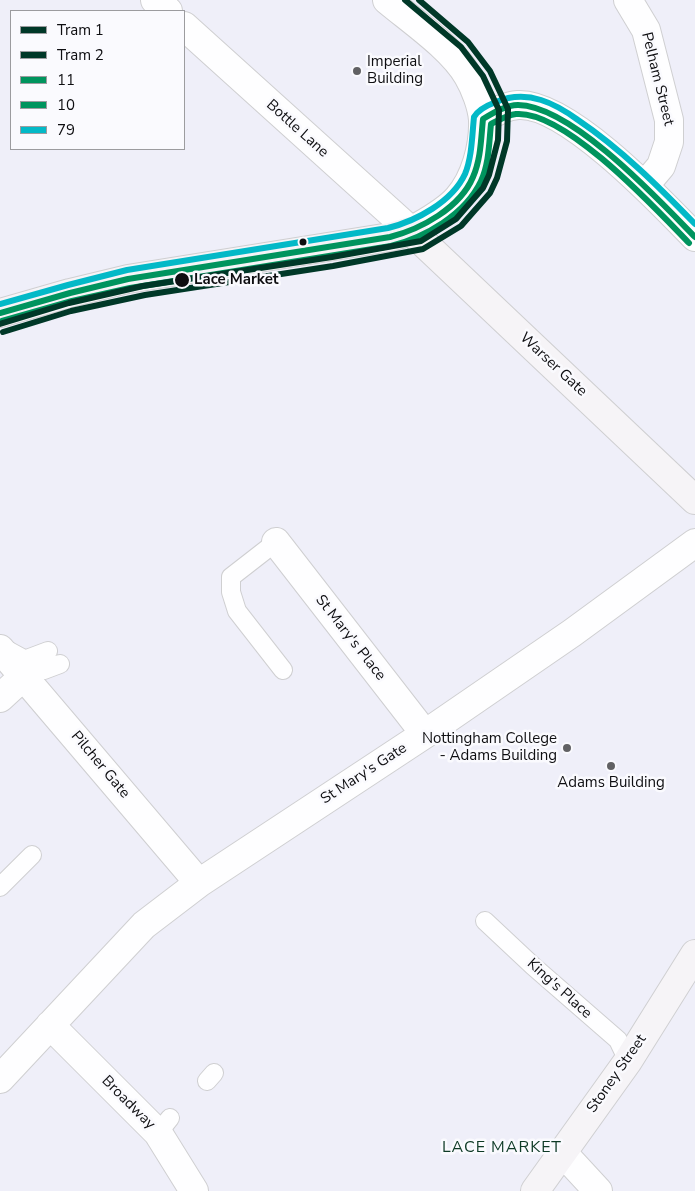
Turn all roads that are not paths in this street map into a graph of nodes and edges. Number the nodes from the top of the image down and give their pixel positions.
1 (156, 0) edge
2 (387, 0) edge
3 (628, 0) edge
4 (167, 10) edge
5 (185, 27) edge
6 (483, 119) junction
7 (645, 185) junction
8 (411, 231) junction
9 (695, 237) edge
10 (0, 312) edge
11 (695, 500) edge
12 (276, 542) joint
13 (695, 543) edge
14 (54, 657) dead end
15 (12, 658) edge
16 (283, 670) dead end
17 (0, 698) edge
18 (425, 734) junction
19 (32, 855) dead end
20 (199, 883) junction
21 (0, 887) edge
22 (485, 921) dead end
23 (695, 954) edge
24 (50, 1025) junction
25 (628, 1060) junction
26 (0, 1079) edge
27 (562, 1152) junction
28 (194, 1191) edge
29 (535, 1191) edge
30 (598, 1191) edge

1 - 4 street
2 - 6 street
3 - 7 street, Pelham Street
5 - 8 street, Bottle Lane
6 - 7 street
6 - 8 street
7 - 9 street
8 - 10 street
8 - 11 street, Warser Gate
12 - 16 lane
12 - 18 street, St Mary's Place
13 - 18 street, St Mary's Gate
14 - 15 lane
15 - 17 street
15 - 20 street, Pilcher Gate
18 - 20 street, St Mary's Gate
19 - 21 lane
20 - 24 street, St Mary's Gate
22 - 25 lane, King's Place
23 - 25 street, Stoney Street
24 - 26 street, St Mary's Gate
24 - 28 street, Broadway
25 - 27 street, Stoney Street
27 - 29 street, Stoney Street
27 - 30 street

